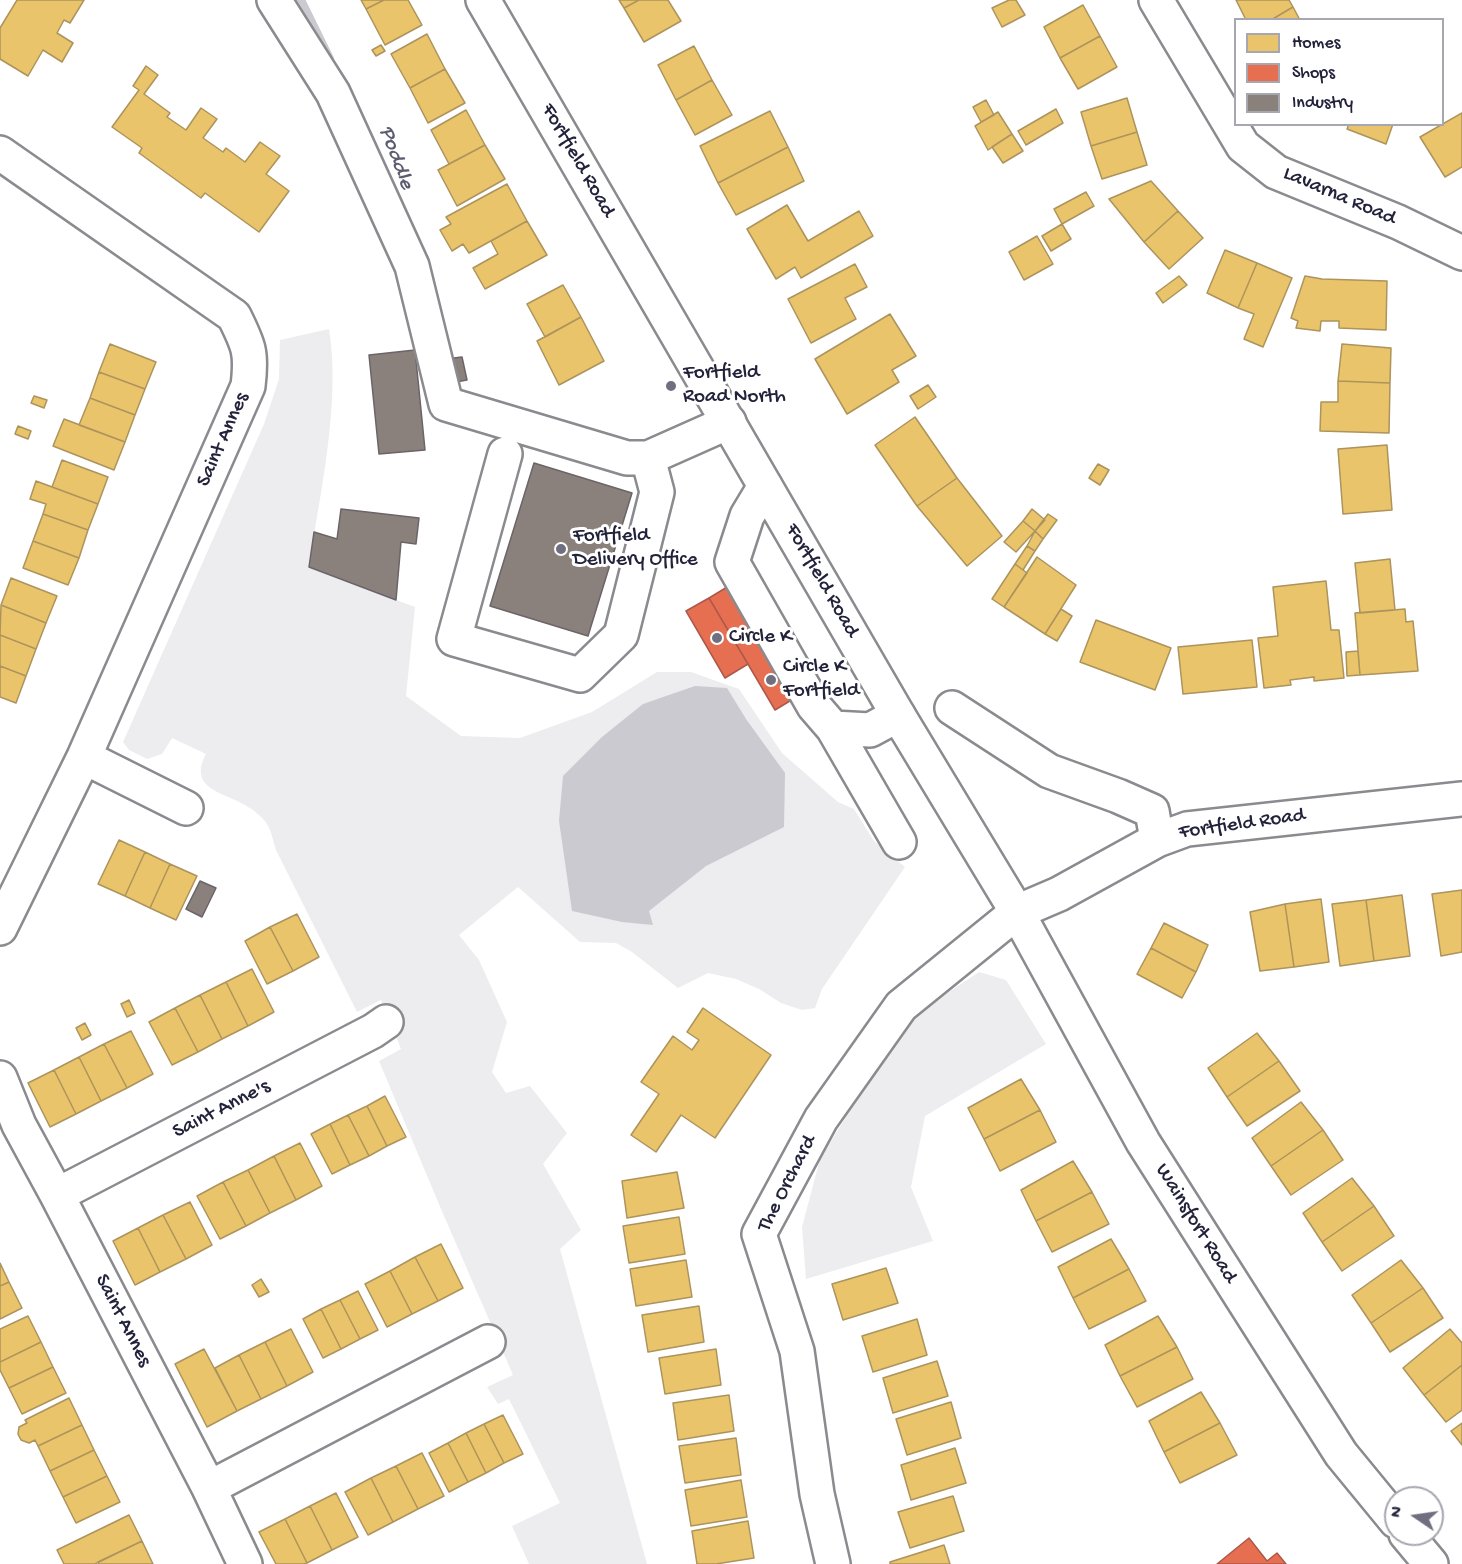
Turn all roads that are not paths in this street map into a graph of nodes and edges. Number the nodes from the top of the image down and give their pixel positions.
1 (274, 0) edge
2 (483, 0) edge
3 (1156, 0) edge
4 (0, 153) edge
5 (1462, 253) edge
6 (729, 422) junction
7 (506, 454) dead end
8 (648, 458) junction
9 (765, 486) junction
10 (952, 708) dead end
11 (898, 716) junction
12 (833, 728) junction
13 (84, 757) junction
14 (1462, 799) edge
15 (186, 808) dead end
16 (1157, 840) junction
17 (899, 842) dead end
18 (1017, 912) junction
19 (0, 928) edge
20 (386, 1022) dead end
21 (0, 1077) edge
22 (57, 1195) junction
23 (488, 1342) dead end
24 (209, 1488) junction
25 (1384, 1506) edge
26 (1416, 1546) edge
27 (244, 1564) edge
28 (833, 1564) edge
29 (1431, 1564) edge

1 - 8 street
2 - 6 street, Fortfield Road
3 - 5 street, Lavarna Road
4 - 13 street, Saint Annes
6 - 8 street
6 - 9 street, Fortfield Road
7 - 8 street
9 - 11 street, Fortfield Road
9 - 12 street
10 - 16 street
11 - 12 street
11 - 18 street, Fortfield Road
12 - 17 street
13 - 15 street
13 - 19 street, Saint Annes
14 - 16 street, Fortfield Road
16 - 18 street, Fortfield Road
18 - 25 street, Wainsfort Road
18 - 28 street, The Orchard
20 - 22 street, Saint Anne's
21 - 22 street, Saint Annes
22 - 24 street, Saint Annes
23 - 24 street
24 - 27 street, Saint Annes
26 - 29 street

